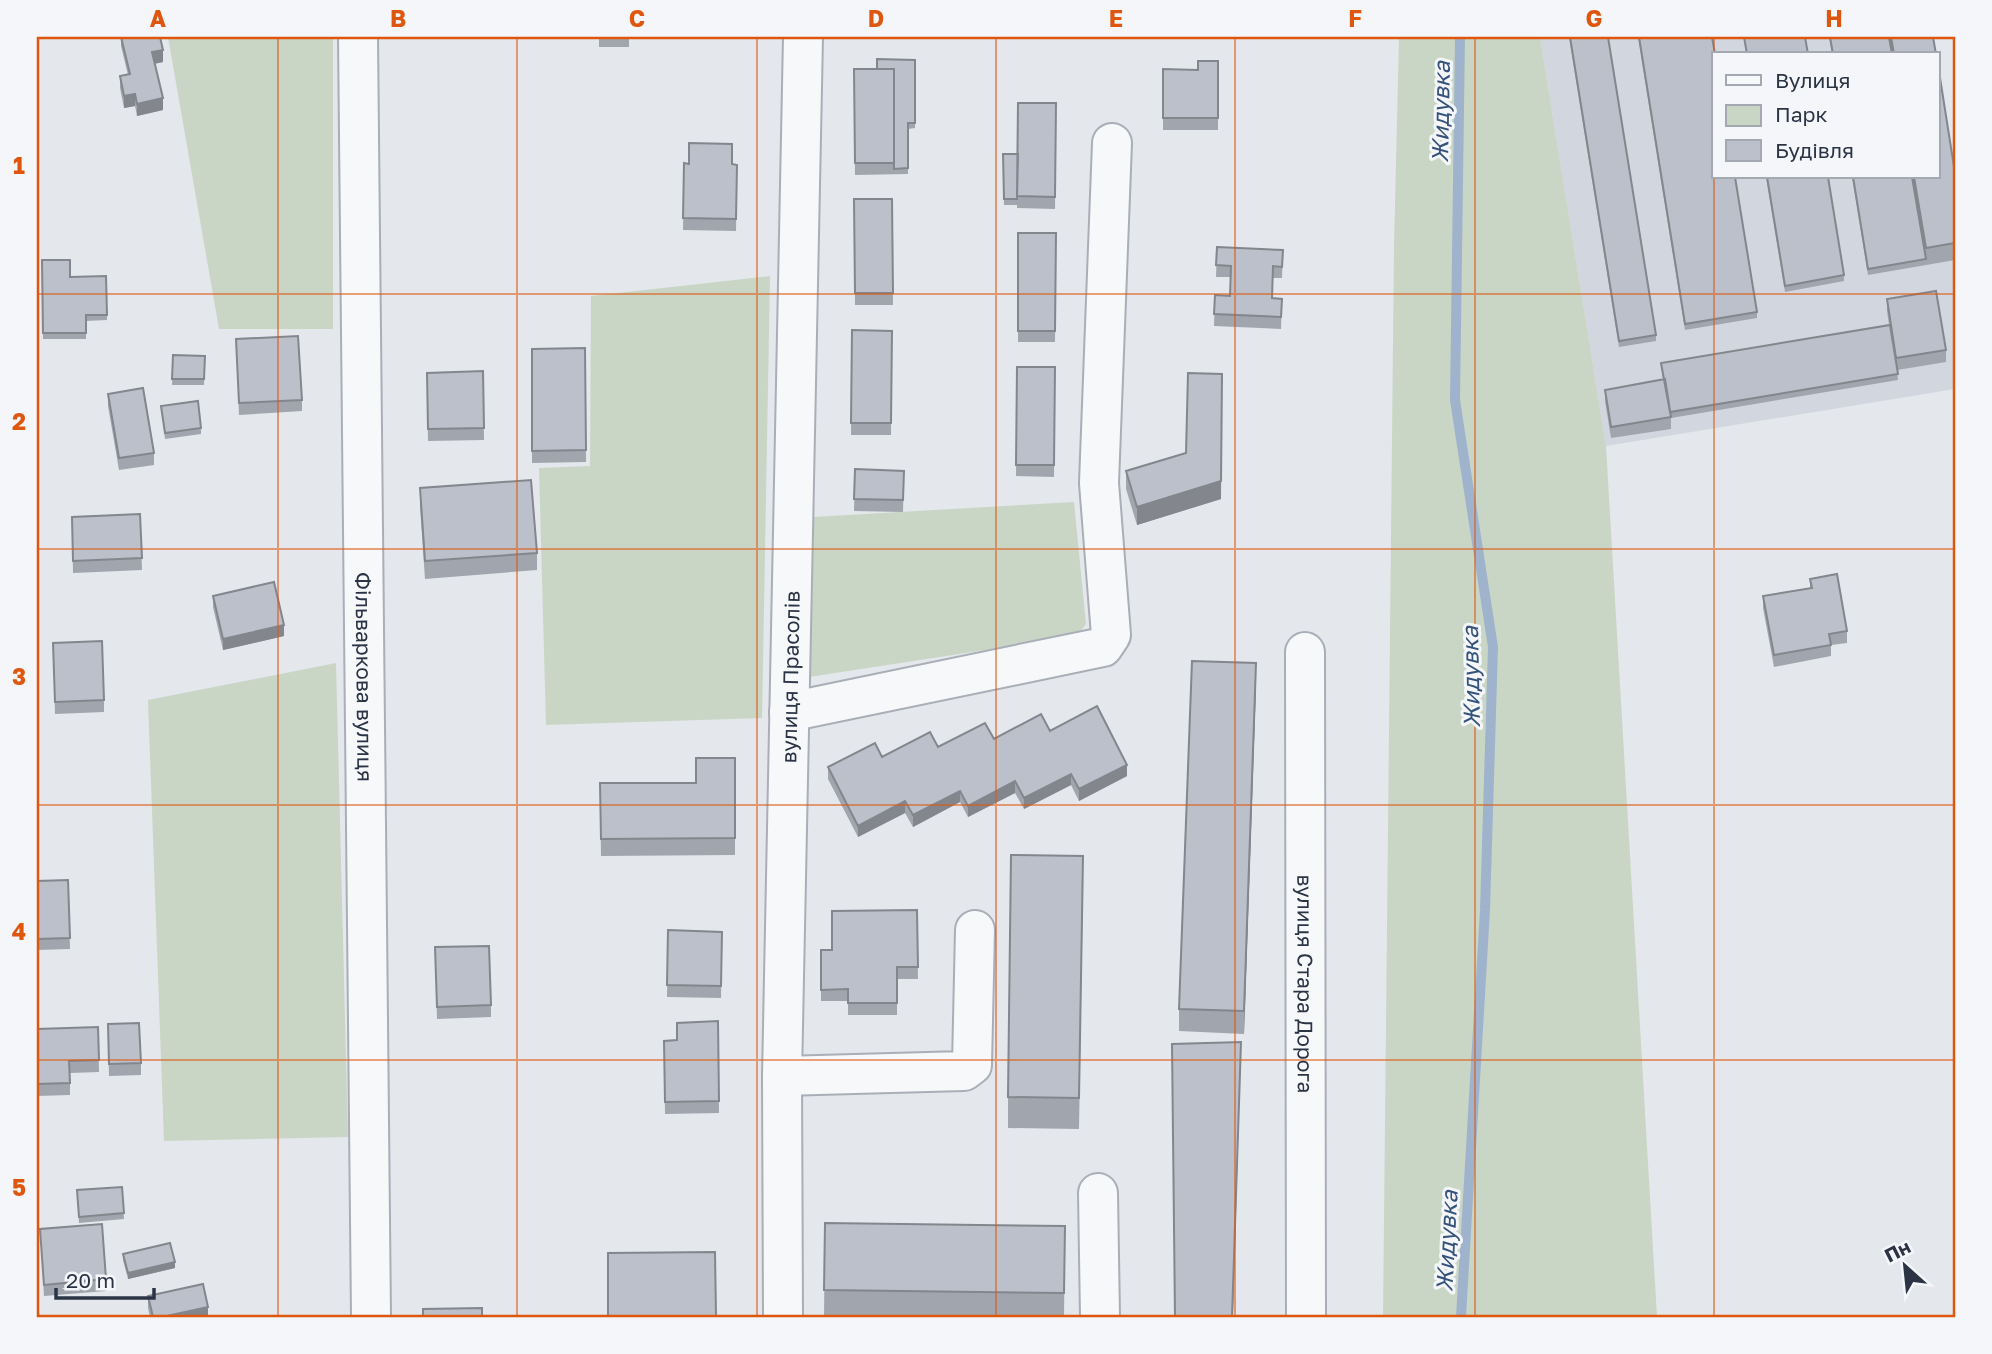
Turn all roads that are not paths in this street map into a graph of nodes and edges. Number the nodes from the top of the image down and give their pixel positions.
1 (358, 37) edge
2 (803, 37) edge
3 (1112, 143) dead end
4 (1306, 652) dead end
5 (789, 712) junction
6 (975, 930) dead end
7 (782, 1076) junction
8 (1098, 1193) dead end
9 (371, 1317) edge
10 (783, 1317) edge
11 (1100, 1317) edge
12 (1306, 1317) edge

1 - 9 street, Фільваркова вулиця
2 - 5 street, вулиця Прасолів
3 - 5 street
4 - 12 street, вулиця Стара Дорога
5 - 7 street, вулиця Прасолів
6 - 7 street
7 - 10 street, вулиця Прасолів
8 - 11 street

